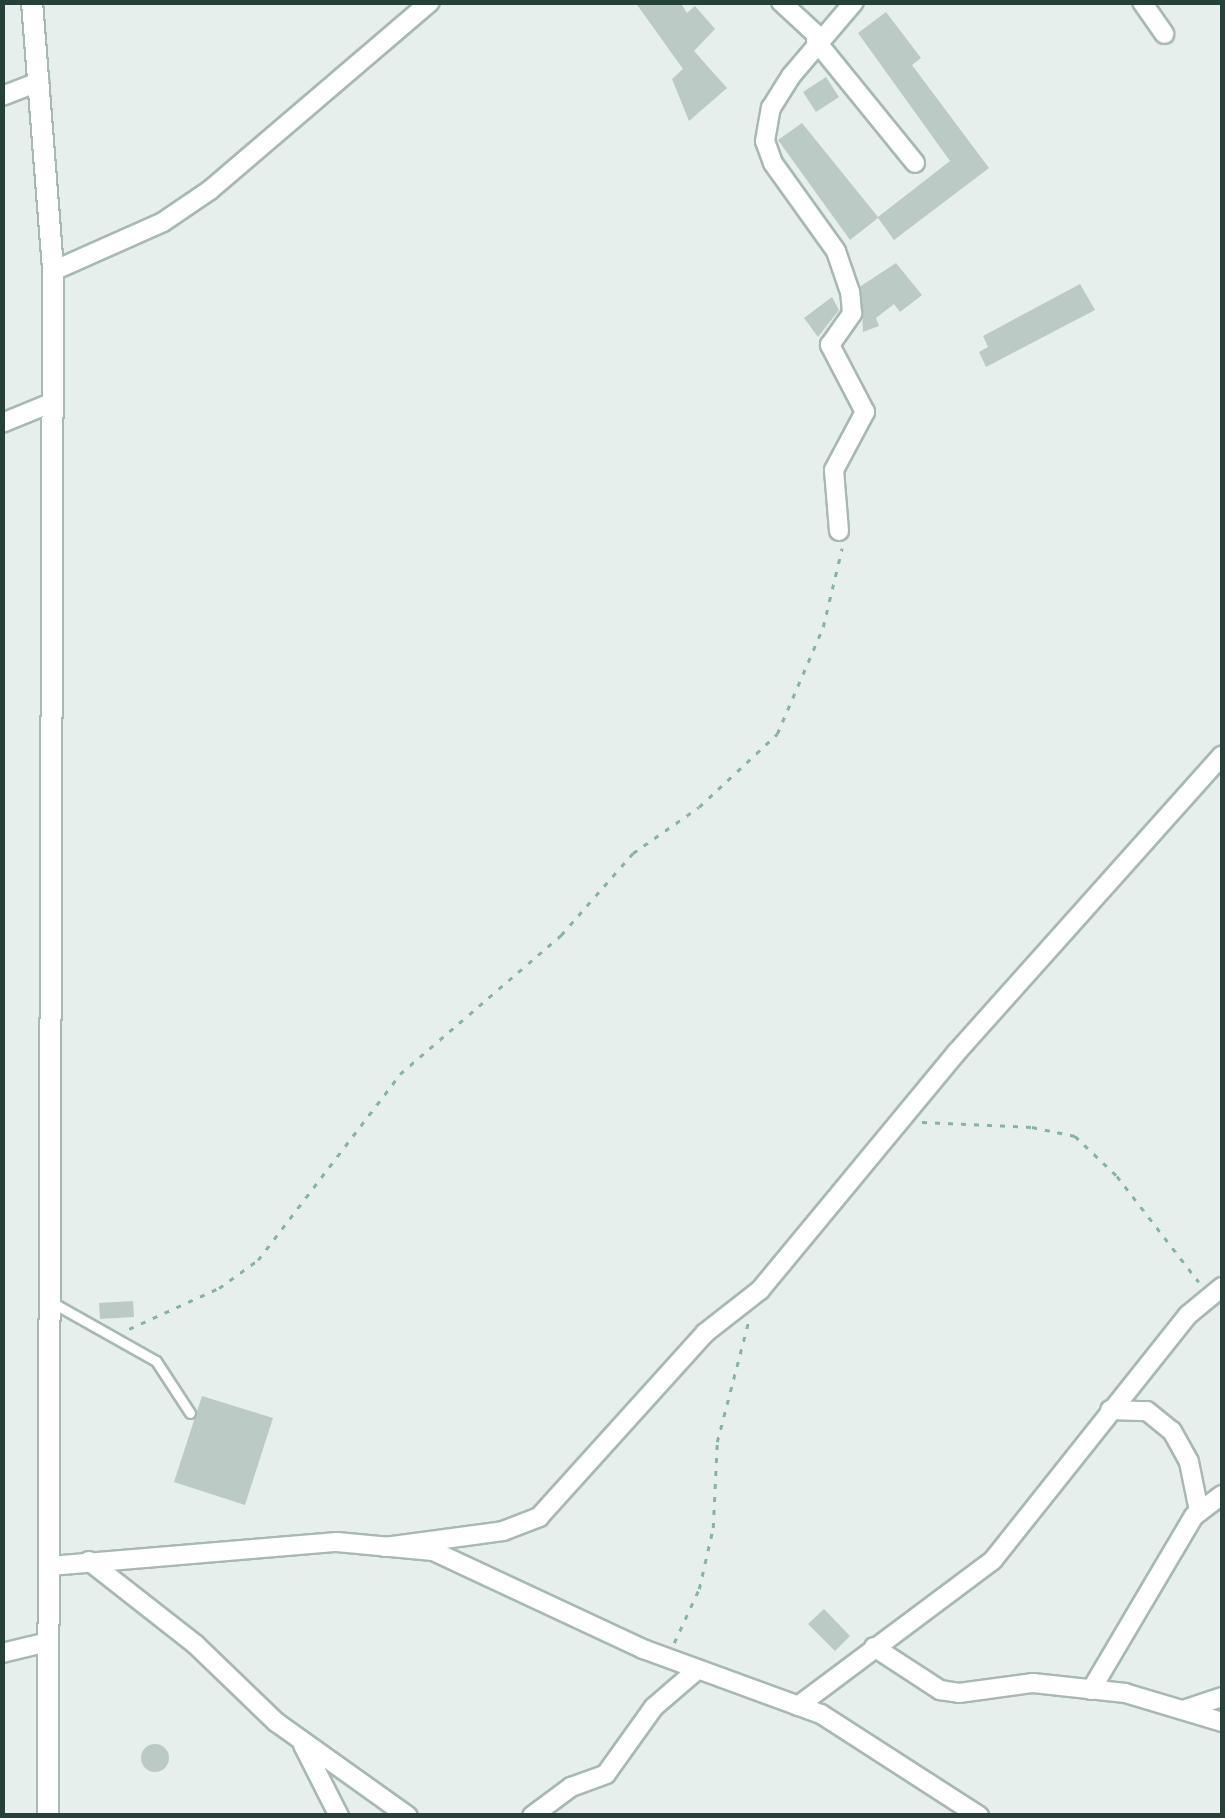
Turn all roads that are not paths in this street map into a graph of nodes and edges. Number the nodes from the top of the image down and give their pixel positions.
1 (32, 2) edge
2 (430, 2) edge
3 (781, 2) edge
4 (854, 2) edge
5 (1142, 2) edge
6 (1164, 34) dead end
7 (818, 39) junction
8 (39, 82) junction
9 (2, 96) edge
10 (915, 163) dead end
11 (53, 272) junction
12 (50, 403) junction
13 (2, 424) edge
14 (839, 532) road end
15 (1222, 755) edge
16 (1216, 1291) edge
17 (53, 1303) junction
18 (1110, 1410) junction
19 (190, 1413) dead end
20 (1222, 1495) edge
21 (1199, 1511) junction
22 (385, 1547) junction
23 (88, 1561) junction
24 (50, 1566) junction
25 (48, 1642) junction
26 (874, 1647) junction
27 (2, 1653) edge
28 (698, 1669) junction
29 (1091, 1690) junction
30 (1222, 1697) edge
31 (798, 1706) junction
32 (1183, 1710) junction
33 (1222, 1722) edge
34 (301, 1741) junction
35 (954, 1808) edge
36 (48, 1816) edge
37 (339, 1816) edge
38 (408, 1816) edge
39 (532, 1816) edge
40 (979, 1816) edge

1 - 8 street
2 - 11 street
3 - 7 street
4 - 7 street
5 - 6 street
7 - 10 street
7 - 14 street
8 - 9 street
8 - 11 street
11 - 12 street
12 - 13 street
12 - 17 street
15 - 22 street
16 - 18 street
17 - 19 lane
17 - 24 street
18 - 21 street
18 - 26 street
20 - 21 street
21 - 29 street
22 - 23 street
22 - 28 street
23 - 24 street
23 - 34 street
24 - 25 street
25 - 27 street
25 - 36 street
26 - 29 street
26 - 31 street
28 - 31 street
28 - 39 street
29 - 32 street
30 - 32 street
31 - 35 street
32 - 33 street
34 - 37 street
34 - 38 street
35 - 40 street

